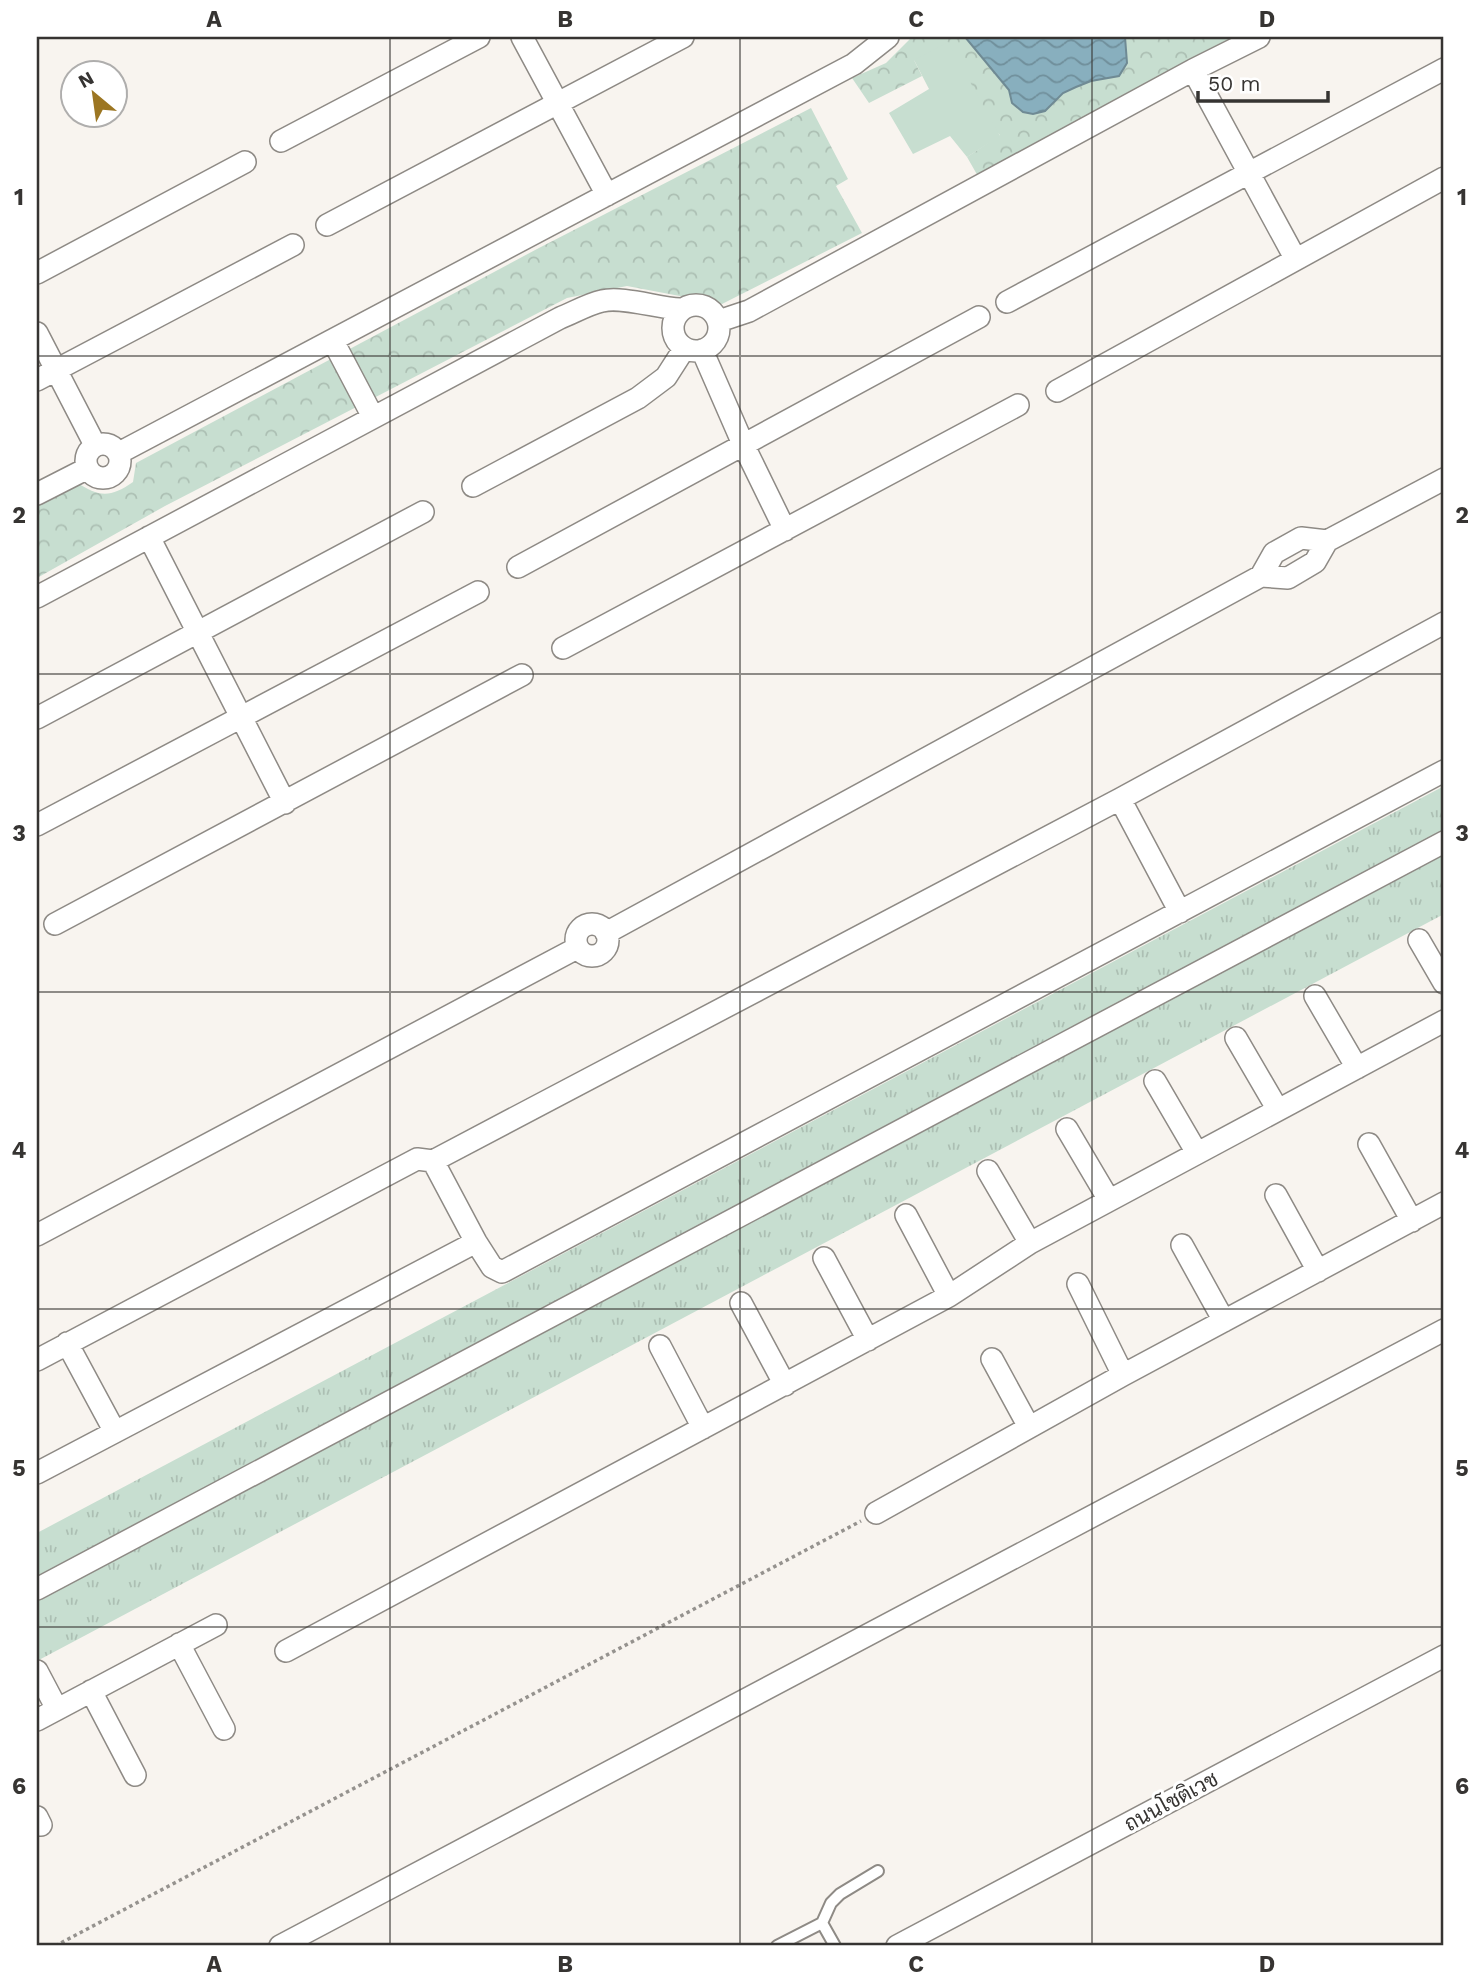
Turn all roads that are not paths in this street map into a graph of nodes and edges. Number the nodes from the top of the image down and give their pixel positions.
1 (480, 37) edge
2 (522, 37) edge
3 (683, 37) edge
4 (888, 37) edge
5 (1259, 37) edge
6 (1444, 69) edge
7 (1193, 70) junction
8 (558, 103) junction
9 (281, 141) dead end
10 (245, 162) dead end
11 (1249, 173) junction
12 (1444, 178) edge
13 (607, 195) junction
14 (327, 225) dead end
15 (293, 245) dead end
16 (1295, 258) junction
17 (37, 272) edge
18 (1007, 302) dead end
19 (680, 309) junction
20 (979, 317) dead end
21 (719, 321) junction
22 (37, 333) edge
23 (333, 341) junction
24 (693, 350) junction
25 (56, 370) junction
26 (37, 380) edge
27 (1057, 391) dead end
28 (1018, 405) dead end
29 (373, 417) junction
30 (743, 444) junction
31 (95, 445) junction
32 (119, 453) junction
33 (86, 469) junction
34 (1444, 479) edge
35 (473, 486) dead end
36 (37, 494) edge
37 (423, 512) dead end
38 (785, 530) junction
39 (149, 537) junction
40 (518, 567) dead end
41 (478, 592) dead end
42 (37, 597) edge
43 (1444, 623) edge
44 (197, 632) junction
45 (563, 648) dead end
46 (522, 675) dead end
47 (241, 717) junction
48 (37, 718) edge
49 (1444, 771) edge
50 (1120, 799) junction
51 (285, 803) junction
52 (37, 825) edge
53 (1444, 842) edge
54 (1180, 912) junction
55 (55, 924) dead end
56 (1419, 940) dead end
57 (1444, 982) edge
58 (1315, 996) dead end
59 (1444, 1021) edge
60 (1236, 1038) dead end
61 (1357, 1068) junction
62 (1155, 1081) dead end
63 (1278, 1110) junction
64 (1067, 1129) dead end
65 (1369, 1144) dead end
66 (1197, 1153) junction
67 (433, 1161) junction
68 (988, 1171) dead end
69 (1276, 1195) dead end
70 (1109, 1200) junction
71 (1444, 1203) edge
72 (906, 1215) dead end
73 (1412, 1221) junction
74 (37, 1235) edge
75 (476, 1242) junction
76 (1030, 1243) junction
77 (1182, 1245) dead end
78 (824, 1258) dead end
79 (1318, 1271) junction
80 (1078, 1284) dead end
81 (949, 1296) junction
82 (741, 1303) dead end
83 (1224, 1321) junction
84 (1444, 1330) edge
85 (868, 1340) junction
86 (67, 1343) junction
87 (660, 1346) dead end
88 (992, 1359) dead end
89 (37, 1360) edge
90 (1123, 1375) junction
91 (785, 1384) junction
92 (1029, 1427) junction
93 (704, 1428) junction
94 (115, 1432) junction
95 (37, 1473) edge
96 (876, 1513) road end
97 (37, 1588) edge
98 (216, 1625) dead end
99 (179, 1644) junction
100 (286, 1651) dead end
101 (1444, 1657) edge
102 (37, 1671) edge
103 (91, 1691) junction
104 (57, 1709) junction
105 (37, 1720) edge
106 (224, 1729) dead end
107 (135, 1775) dead end
108 (878, 1871) dead end
109 (822, 1923) junction
110 (280, 1946) edge
111 (777, 1946) edge
112 (835, 1946) edge
113 (897, 1946) edge

1 - 9 street
2 - 8 street
3 - 8 street
4 - 13 street
5 - 7 street
6 - 11 street
7 - 11 street
7 - 21 street
8 - 13 street
8 - 14 street
10 - 17 street
11 - 16 street
11 - 18 street
12 - 16 street
13 - 23 street
15 - 25 street
16 - 27 street
19 - 21 street
19 - 24 street
19 - 29 street
20 - 30 street
21 - 24 street
22 - 25 street
23 - 29 street
23 - 32 street
24 - 30 street
24 - 35 street
25 - 26 street
25 - 31 street
28 - 38 street
29 - 39 street
30 - 38 street
30 - 40 street
31 - 32 street
31 - 33 street
32 - 33 street
33 - 36 street
34 - 74 street
37 - 44 street
38 - 45 street
39 - 42 street
39 - 44 street
41 - 47 street
43 - 50 street
44 - 47 street
44 - 48 street
46 - 51 street
47 - 51 street
47 - 52 street
49 - 54 street
50 - 54 street
50 - 67 street
51 - 55 street
53 - 97 street
54 - 75 street
56 - 57 street
58 - 61 street
59 - 61 street
60 - 63 street
61 - 63 street
62 - 66 street
63 - 66 street
64 - 70 street
65 - 73 street
66 - 70 street
67 - 75 street
67 - 86 street
68 - 76 street
69 - 79 street
70 - 76 street
71 - 73 street
72 - 81 street
73 - 79 street
75 - 94 street
76 - 81 street
77 - 83 street
78 - 85 street
79 - 83 street
80 - 90 street
81 - 85 street
82 - 91 street
83 - 90 street
84 - 110 street
85 - 91 street
86 - 89 street
86 - 94 street
87 - 93 street
88 - 92 street
90 - 92 street
91 - 93 street
92 - 96 street
93 - 100 street
94 - 95 street
98 - 99 street
99 - 103 street
99 - 106 street
101 - 113 street, ถนนโชติเวช
102 - 104 street
103 - 104 street
103 - 107 street
104 - 105 street
108 - 109 lane
109 - 111 lane
109 - 112 lane

